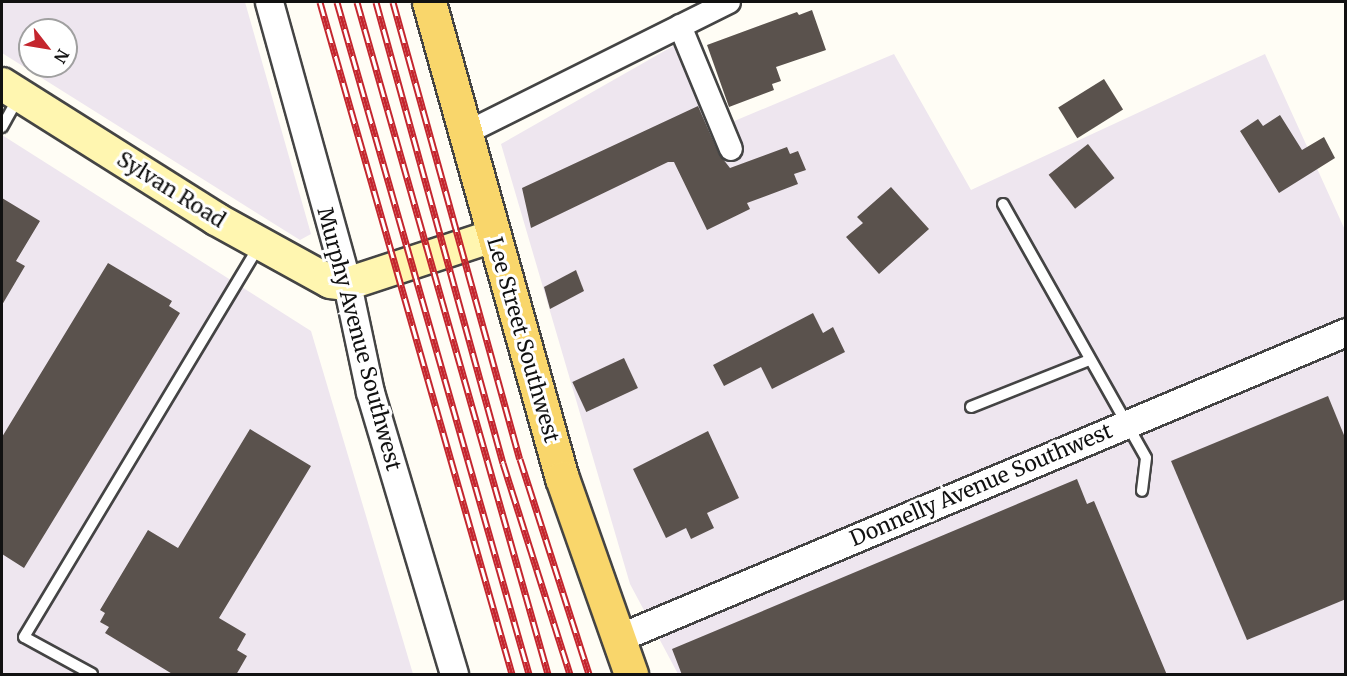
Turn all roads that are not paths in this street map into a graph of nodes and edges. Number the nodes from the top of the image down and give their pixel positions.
1 (269, 2) edge
2 (429, 2) edge
3 (729, 2) edge
4 (680, 26) junction
5 (10, 89) edge
6 (2, 127) edge
7 (466, 133) junction
8 (731, 149) dead end
9 (1003, 204) dead end
10 (493, 236) junction
11 (259, 244) junction
12 (347, 284) junction
13 (1346, 332) edge
14 (1089, 360) junction
15 (971, 407) dead end
16 (1126, 424) junction
17 (1142, 491) dead end
18 (616, 639) junction
19 (92, 675) edge
20 (454, 675) edge
21 (631, 675) edge

1 - 12 street, Murphy Avenue Southwest
2 - 7 main road, Lee Street Southwest
3 - 4 street
4 - 7 street
4 - 8 street
5 - 6 lane
5 - 11 main road, Sylvan Road
7 - 10 main road, Lee Street Southwest
9 - 14 lane
10 - 12 main road
10 - 18 main road, Lee Street Southwest
11 - 12 main road, Sylvan Road
11 - 19 lane
12 - 20 street, Murphy Avenue Southwest
13 - 16 street, Donnelly Avenue Southwest
14 - 15 lane
14 - 16 lane
16 - 17 lane
16 - 18 street, Donnelly Avenue Southwest
18 - 21 main road, Lee Street Southwest

